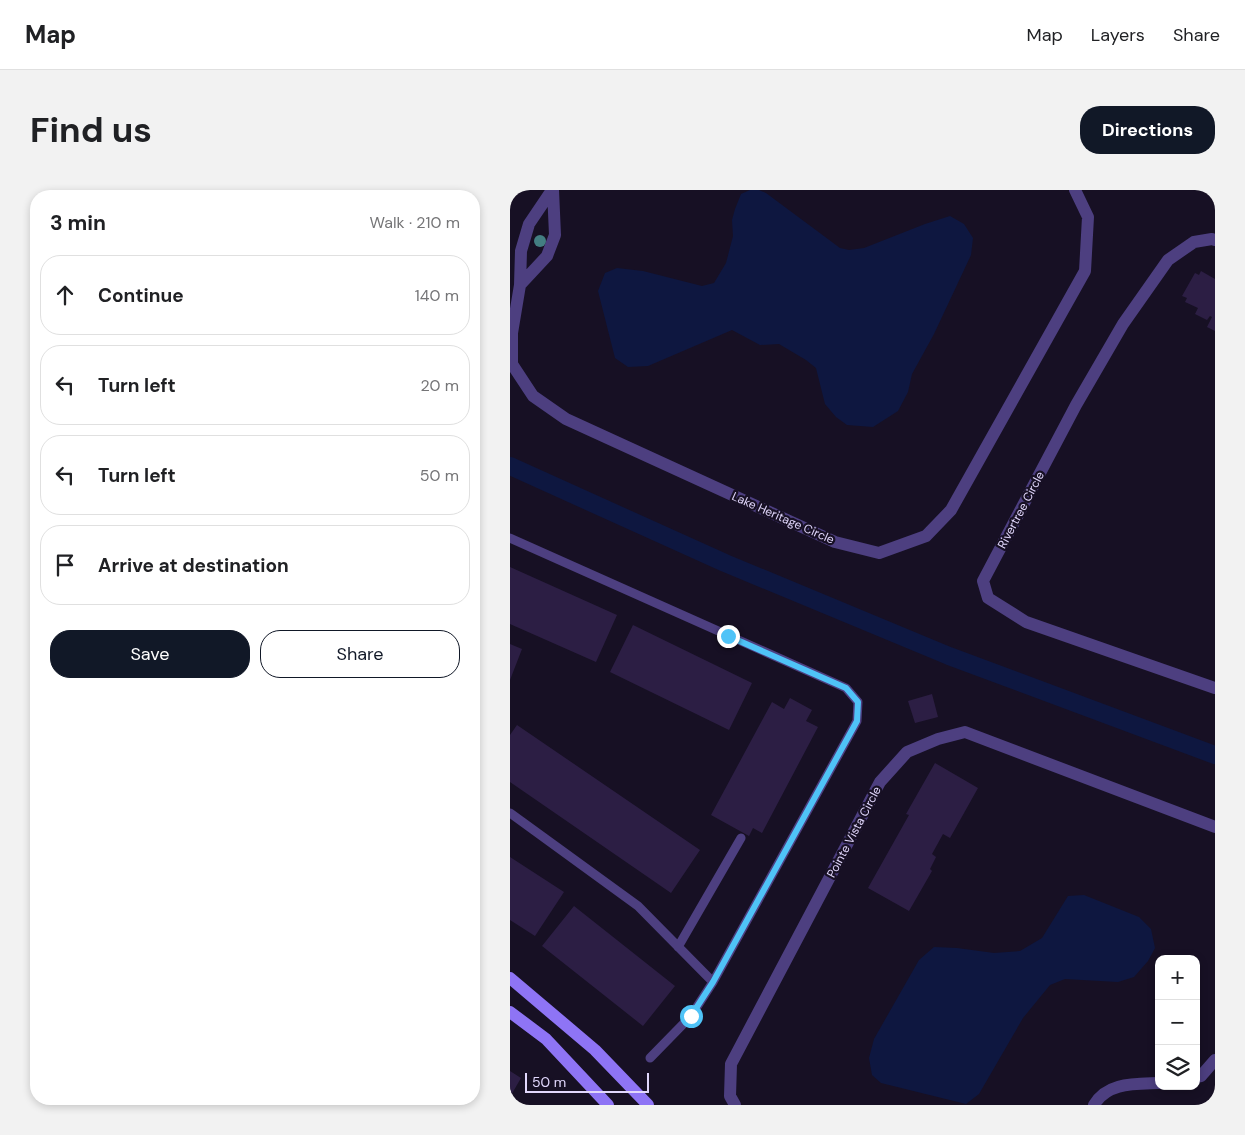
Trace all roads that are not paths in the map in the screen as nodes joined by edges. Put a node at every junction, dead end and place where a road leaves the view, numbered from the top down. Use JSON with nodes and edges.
{"nodes":[{"id":1,"x":552,"y":190,"type":"edge"},
{"id":2,"x":1075,"y":190,"type":"edge"},
{"id":3,"x":1215,"y":240,"type":"edge"},
{"id":4,"x":520,"y":285,"type":"junction"},
{"id":5,"x":510,"y":538,"type":"edge"},
{"id":6,"x":1215,"y":688,"type":"edge"},
{"id":7,"x":510,"y":813,"type":"edge"},
{"id":8,"x":1215,"y":827,"type":"edge"},
{"id":9,"x":741,"y":838,"type":"dead end"},
{"id":10,"x":678,"y":947,"type":"junction"},
{"id":11,"x":510,"y":978,"type":"edge"},
{"id":12,"x":713,"y":982,"type":"junction"},
{"id":13,"x":510,"y":1012,"type":"edge"},
{"id":14,"x":650,"y":1058,"type":"dead end"},
{"id":15,"x":1215,"y":1060,"type":"edge"},
{"id":16,"x":1200,"y":1076,"type":"edge"},
{"id":17,"x":1155,"y":1083,"type":"edge"},
{"id":18,"x":608,"y":1105,"type":"edge"},
{"id":19,"x":648,"y":1105,"type":"edge"},
{"id":20,"x":735,"y":1105,"type":"edge"},
{"id":21,"x":1094,"y":1105,"type":"edge"}],
"edges":[{"from":1,"to":4,"type":"street","name":"Lake Heritage Circle"},
{"from":1,"to":4,"type":"street","name":"Lake Heritage Circle"},
{"from":2,"to":4,"type":"street","name":"Lake Heritage Circle"},
{"from":3,"to":6,"type":"street","name":"Rivertree Circle"},
{"from":5,"to":12,"type":"lane"},
{"from":7,"to":10,"type":"lane"},
{"from":8,"to":20,"type":"street","name":"Pointe Vista Circle"},
{"from":9,"to":10,"type":"lane"},
{"from":10,"to":12,"type":"lane"},
{"from":11,"to":19,"type":"main road"},
{"from":12,"to":14,"type":"lane"},
{"from":13,"to":18,"type":"main road"},
{"from":15,"to":16,"type":"street"},
{"from":17,"to":21,"type":"street"}]}
